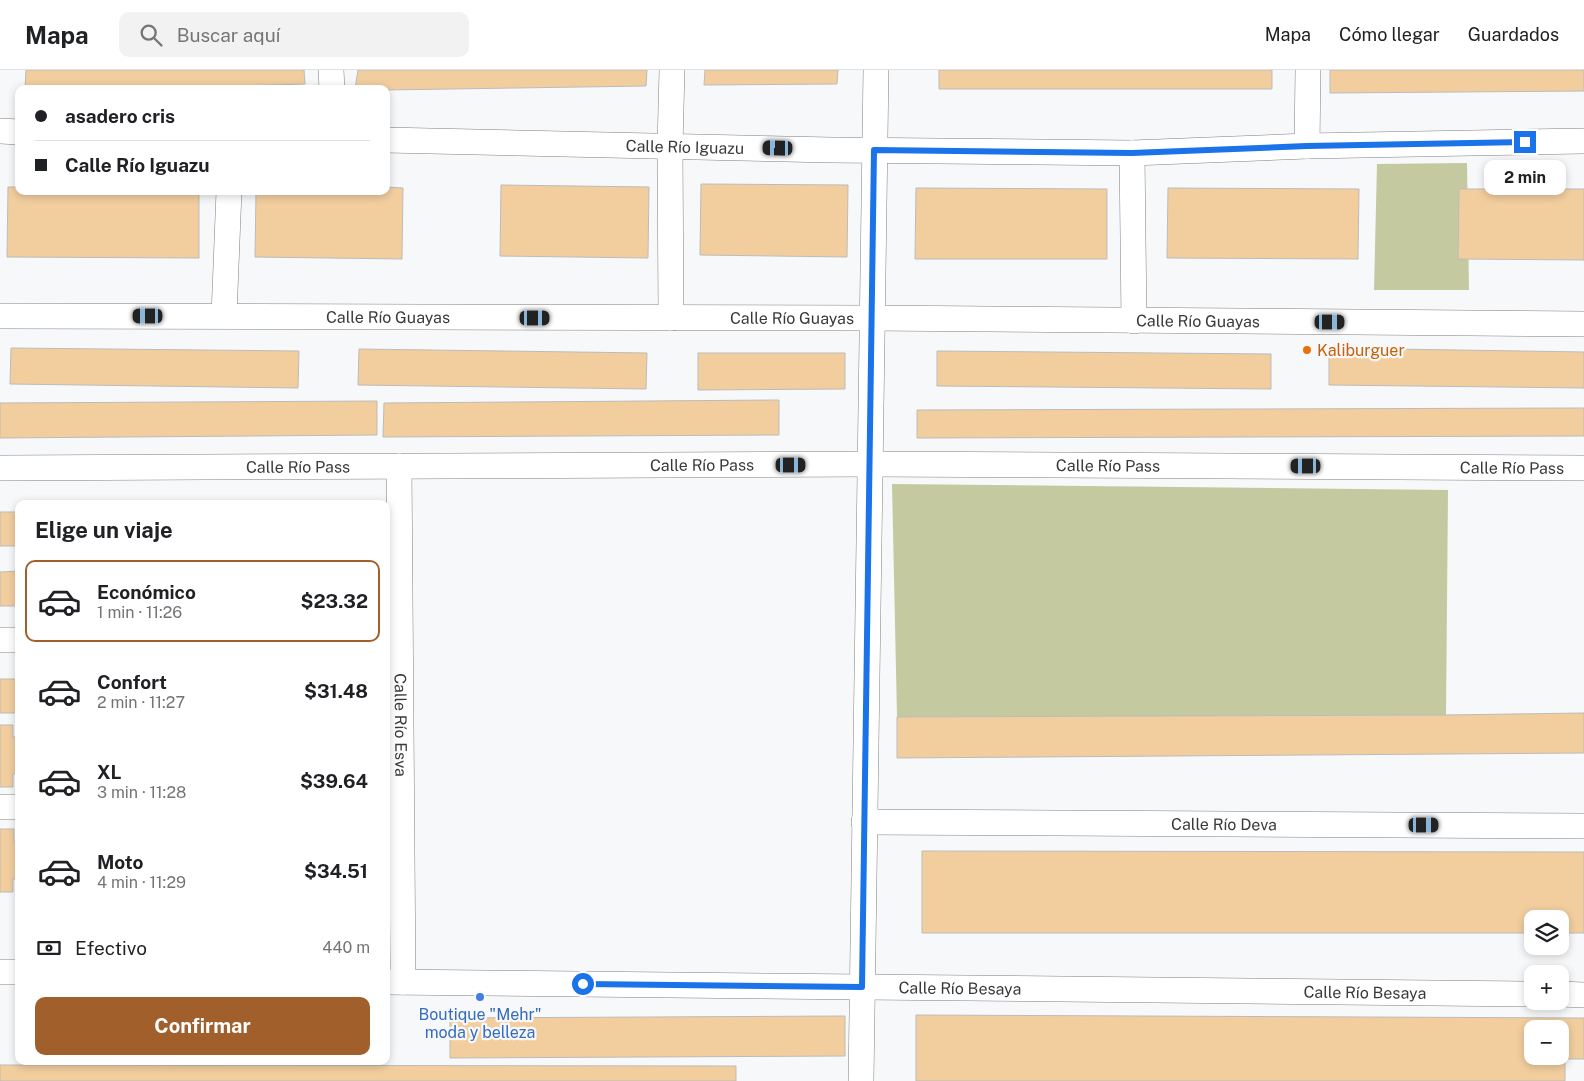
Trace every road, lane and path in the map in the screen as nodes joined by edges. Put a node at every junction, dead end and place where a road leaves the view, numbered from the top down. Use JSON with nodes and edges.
{"nodes":[{"id":1,"x":331,"y":70,"type":"edge"},
{"id":2,"x":672,"y":70,"type":"edge"},
{"id":3,"x":876,"y":70,"type":"edge"},
{"id":4,"x":1308,"y":70,"type":"edge"},
{"id":5,"x":332,"y":85,"type":"edge"},
{"id":6,"x":0,"y":131,"type":"edge"},
{"id":7,"x":15,"y":132,"type":"edge"},
{"id":8,"x":390,"y":140,"type":"edge"},
{"id":9,"x":1584,"y":140,"type":"edge"},
{"id":10,"x":670,"y":146,"type":"junction"},
{"id":11,"x":1307,"y":146,"type":"junction"},
{"id":12,"x":874,"y":150,"type":"junction"},
{"id":13,"x":1132,"y":153,"type":"junction"},
{"id":14,"x":229,"y":195,"type":"edge"},
{"id":15,"x":0,"y":316,"type":"edge"},
{"id":16,"x":224,"y":316,"type":"junction"},
{"id":17,"x":671,"y":318,"type":"junction"},
{"id":18,"x":872,"y":318,"type":"junction"},
{"id":19,"x":1134,"y":321,"type":"junction"},
{"id":20,"x":1584,"y":324,"type":"edge"},
{"id":21,"x":870,"y":464,"type":"junction"},
{"id":22,"x":399,"y":466,"type":"junction"},
{"id":23,"x":0,"y":468,"type":"edge"},
{"id":24,"x":1584,"y":468,"type":"edge"},
{"id":25,"x":0,"y":640,"type":"edge"},
{"id":26,"x":15,"y":640,"type":"edge"},
{"id":27,"x":393,"y":643,"type":"edge"},
{"id":28,"x":0,"y":807,"type":"edge"},
{"id":29,"x":15,"y":807,"type":"edge"},
{"id":30,"x":394,"y":809,"type":"edge"},
{"id":31,"x":864,"y":822,"type":"junction"},
{"id":32,"x":1584,"y":826,"type":"edge"},
{"id":33,"x":0,"y":972,"type":"edge"},
{"id":34,"x":15,"y":972,"type":"edge"},
{"id":35,"x":395,"y":982,"type":"edge"},
{"id":36,"x":862,"y":987,"type":"junction"},
{"id":37,"x":1524,"y":994,"type":"edge"},
{"id":38,"x":1569,"y":994,"type":"edge"},
{"id":39,"x":1584,"y":994,"type":"edge"},
{"id":40,"x":861,"y":1081,"type":"edge"}],
"edges":[{"from":1,"to":5,"type":"street"},
{"from":2,"to":10,"type":"street"},
{"from":3,"to":12,"type":"street"},
{"from":4,"to":11,"type":"street"},
{"from":6,"to":7,"type":"street"},
{"from":8,"to":10,"type":"street","name":"Calle Río Iguazu"},
{"from":9,"to":11,"type":"street","name":"Calle Río Iguazu"},
{"from":10,"to":12,"type":"street","name":"Calle Río Iguazu"},
{"from":10,"to":17,"type":"street"},
{"from":11,"to":13,"type":"street","name":"Calle Río Iguazu"},
{"from":12,"to":13,"type":"street","name":"Calle Río Iguazu"},
{"from":12,"to":18,"type":"street"},
{"from":13,"to":19,"type":"street"},
{"from":14,"to":16,"type":"street"},
{"from":15,"to":16,"type":"street","name":"Calle Río Guayas"},
{"from":16,"to":17,"type":"street","name":"Calle Río Guayas"},
{"from":17,"to":18,"type":"street","name":"Calle Río Guayas"},
{"from":18,"to":19,"type":"street","name":"Calle Río Guayas"},
{"from":18,"to":21,"type":"street"},
{"from":19,"to":20,"type":"street","name":"Calle Río Guayas"},
{"from":21,"to":22,"type":"street","name":"Calle Río Pass"},
{"from":21,"to":24,"type":"street","name":"Calle Río Pass"},
{"from":21,"to":31,"type":"street"},
{"from":22,"to":23,"type":"street","name":"Calle Río Pass"},
{"from":22,"to":27,"type":"street","name":"Calle Río Esva"},
{"from":25,"to":26,"type":"street"},
{"from":27,"to":30,"type":"street","name":"Calle Río Esva"},
{"from":28,"to":29,"type":"street"},
{"from":30,"to":35,"type":"street","name":"Calle Río Esva"},
{"from":31,"to":32,"type":"street","name":"Calle Río Deva"},
{"from":31,"to":36,"type":"street"},
{"from":33,"to":34,"type":"street"},
{"from":35,"to":36,"type":"street","name":"Calle Río Besaya"},
{"from":36,"to":37,"type":"street","name":"Calle Río Besaya"},
{"from":36,"to":40,"type":"street"},
{"from":38,"to":39,"type":"street"}]}
